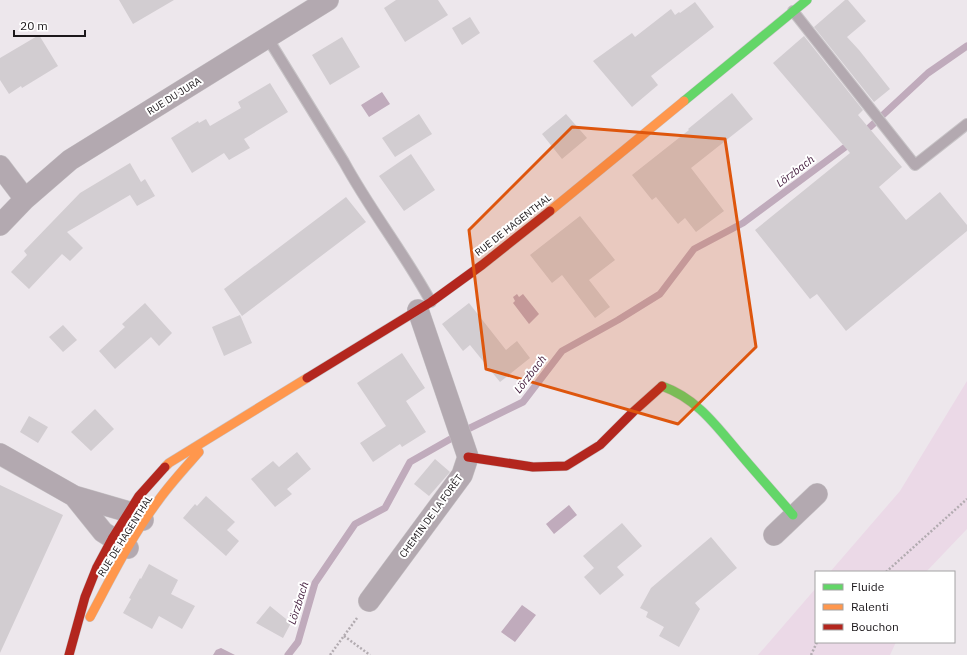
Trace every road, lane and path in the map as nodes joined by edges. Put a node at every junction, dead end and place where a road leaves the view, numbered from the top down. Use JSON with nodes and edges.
{"nodes":[{"id":1,"x":328,"y":0,"type":"edge"},
{"id":2,"x":807,"y":0,"type":"edge"},
{"id":3,"x":793,"y":11,"type":"junction"},
{"id":4,"x":267,"y":37,"type":"junction"},
{"id":5,"x":967,"y":124,"type":"edge"},
{"id":6,"x":0,"y":166,"type":"edge"},
{"id":7,"x":25,"y":199,"type":"junction"},
{"id":8,"x":0,"y":225,"type":"edge"},
{"id":9,"x":424,"y":306,"type":"junction"},
{"id":10,"x":212,"y":437,"type":"junction"},
{"id":11,"x":0,"y":454,"type":"edge"},
{"id":12,"x":468,"y":457,"type":"junction"},
{"id":13,"x":817,"y":494,"type":"dead end"},
{"id":14,"x":74,"y":496,"type":"junction"},
{"id":15,"x":967,"y":499,"type":"edge"},
{"id":16,"x":793,"y":515,"type":"junction"},
{"id":17,"x":137,"y":517,"type":"junction"},
{"id":18,"x":774,"y":535,"type":"dead end"},
{"id":19,"x":120,"y":543,"type":"junction"},
{"id":20,"x":887,"y":571,"type":"edge"},
{"id":21,"x":369,"y":601,"type":"joint"},
{"id":22,"x":344,"y":636,"type":"junction"},
{"id":23,"x":817,"y":643,"type":"edge"},
{"id":24,"x":70,"y":655,"type":"edge"},
{"id":25,"x":330,"y":655,"type":"edge"},
{"id":26,"x":370,"y":655,"type":"edge"},
{"id":27,"x":811,"y":655,"type":"edge"}],
"edges":[{"from":1,"to":4,"type":"street","name":"RUE DU JURA"},
{"from":2,"to":3,"type":"main road","name":"RUE DE HAGENTHAL"},
{"from":3,"to":5,"type":"lane"},
{"from":3,"to":9,"type":"main road","name":"RUE DE HAGENTHAL"},
{"from":4,"to":7,"type":"street","name":"RUE DU JURA"},
{"from":4,"to":9,"type":"lane"},
{"from":6,"to":7,"type":"street"},
{"from":7,"to":8,"type":"street","name":"RUE DU JURA"},
{"from":9,"to":10,"type":"main road","name":"RUE DE HAGENTHAL"},
{"from":9,"to":12,"type":"street"},
{"from":10,"to":17,"type":"main road","name":"RUE DE HAGENTHAL"},
{"from":10,"to":17,"type":"main road","name":"RUE DE HAGENTHAL"},
{"from":11,"to":14,"type":"street"},
{"from":12,"to":16,"type":"main road"},
{"from":12,"to":21,"type":"street","name":"CHEMIN DE LA FORÊT"},
{"from":13,"to":16,"type":"street"},
{"from":14,"to":17,"type":"street"},
{"from":14,"to":19,"type":"street"},
{"from":15,"to":20,"type":"path"},
{"from":16,"to":18,"type":"street"},
{"from":17,"to":19,"type":"main road","name":"RUE DE HAGENTHAL"},
{"from":17,"to":19,"type":"main road","name":"RUE DE HAGENTHAL"},
{"from":19,"to":24,"type":"main road","name":"RUE DE HAGENTHAL"},
{"from":19,"to":24,"type":"main road","name":"RUE DE HAGENTHAL"},
{"from":21,"to":22,"type":"path"},
{"from":22,"to":25,"type":"path"},
{"from":22,"to":26,"type":"path"},
{"from":23,"to":27,"type":"path"}]}
